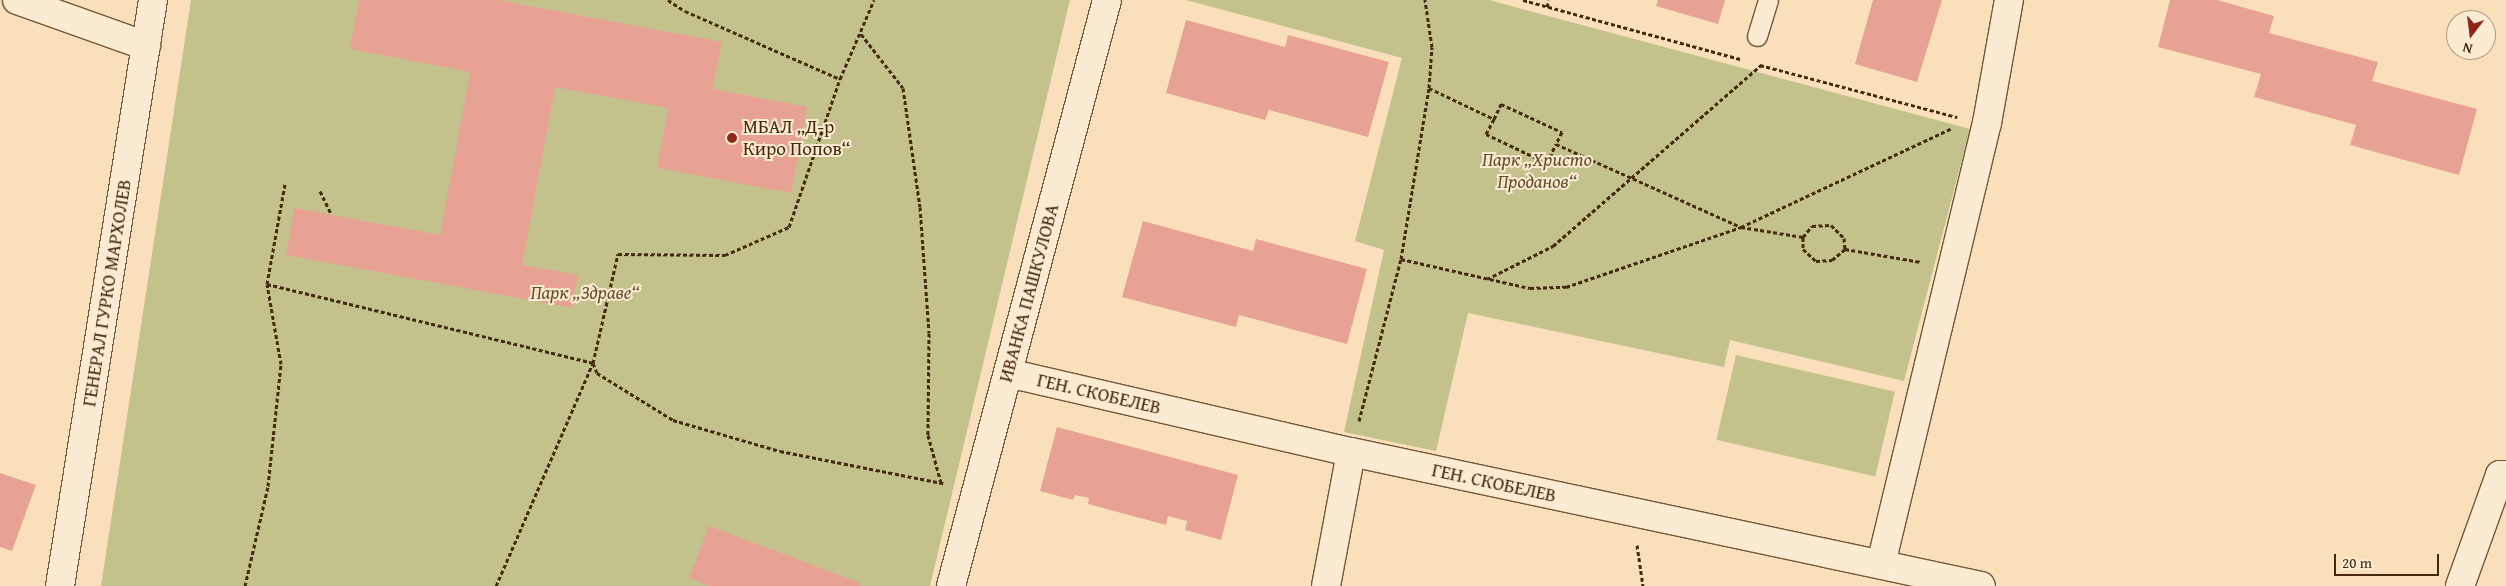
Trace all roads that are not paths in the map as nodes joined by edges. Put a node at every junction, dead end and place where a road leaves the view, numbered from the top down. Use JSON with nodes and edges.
{"nodes":[{"id":1,"x":16,"y":0,"type":"edge"},
{"id":2,"x":154,"y":0,"type":"edge"},
{"id":3,"x":1107,"y":0,"type":"edge"},
{"id":4,"x":1768,"y":0,"type":"edge"},
{"id":5,"x":2009,"y":0,"type":"edge"},
{"id":6,"x":1757,"y":36,"type":"dead end"},
{"id":7,"x":146,"y":46,"type":"junction"},
{"id":8,"x":1008,"y":373,"type":"junction"},
{"id":9,"x":1351,"y":452,"type":"junction"},
{"id":10,"x":2506,"y":475,"type":"edge"},
{"id":11,"x":1881,"y":564,"type":"junction"},
{"id":12,"x":60,"y":586,"type":"edge"},
{"id":13,"x":951,"y":586,"type":"edge"},
{"id":14,"x":1326,"y":586,"type":"edge"},
{"id":15,"x":1981,"y":586,"type":"edge"},
{"id":16,"x":2460,"y":586,"type":"edge"}],
"edges":[{"from":1,"to":7,"type":"street"},
{"from":2,"to":7,"type":"street","name":"ГЕНЕРАЛ ГУРКО МАРХОЛЕВ"},
{"from":3,"to":8,"type":"street","name":"ИВАНКА ПАШКУЛОВА"},
{"from":4,"to":6,"type":"lane"},
{"from":5,"to":11,"type":"street"},
{"from":7,"to":12,"type":"street","name":"ГЕНЕРАЛ ГУРКО МАРХОЛЕВ"},
{"from":8,"to":9,"type":"street","name":"ГЕН. СКОБЕЛЕВ"},
{"from":8,"to":13,"type":"street","name":"ИВАНКА ПАШКУЛОВА"},
{"from":9,"to":11,"type":"street","name":"ГЕН. СКОБЕЛЕВ"},
{"from":9,"to":14,"type":"street"},
{"from":10,"to":16,"type":"street"},
{"from":11,"to":15,"type":"street","name":"ГЕН. СКОБЕЛЕВ"}]}
